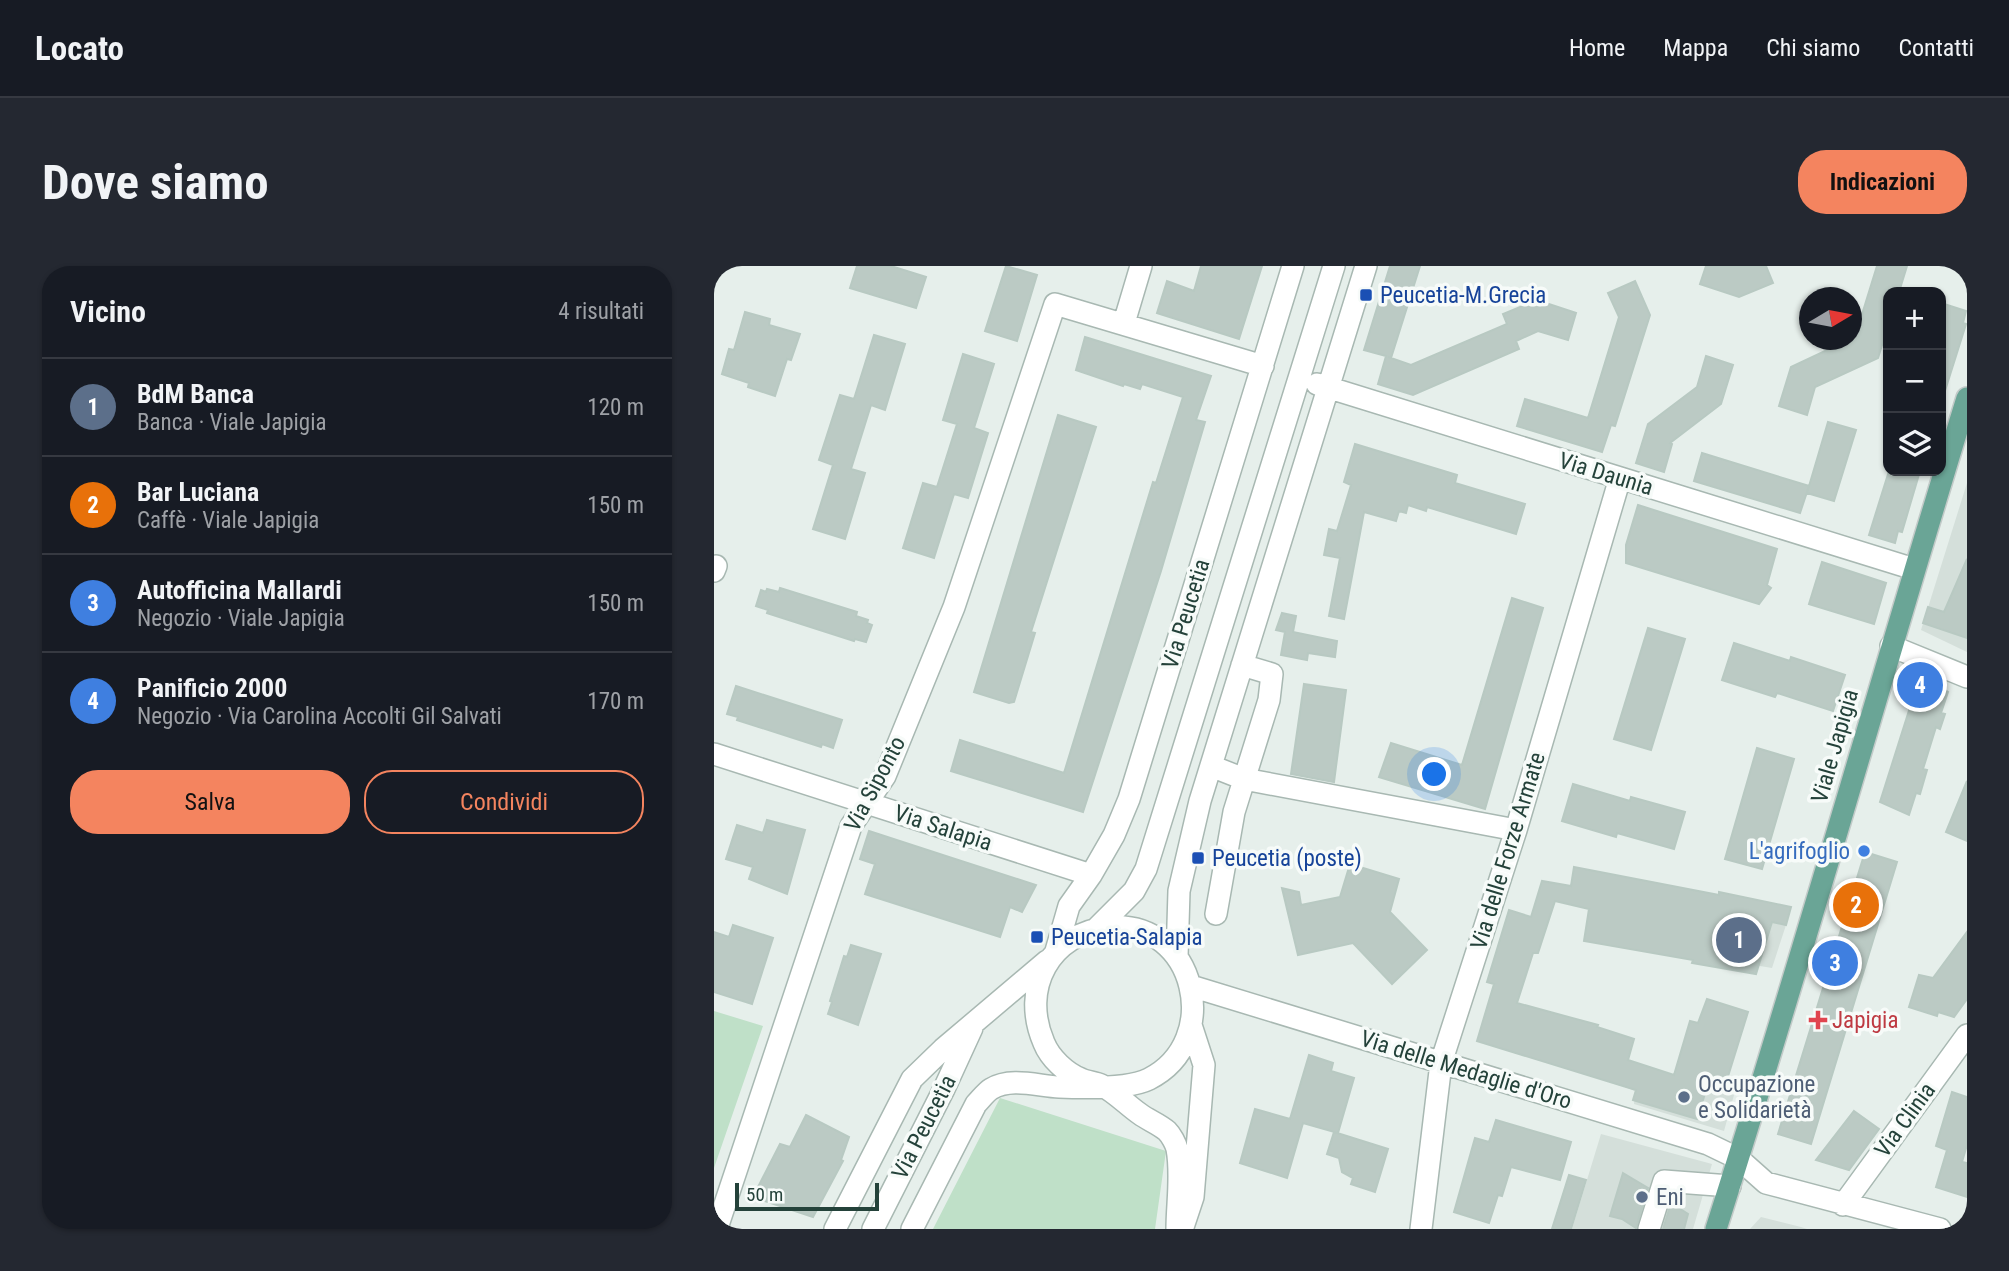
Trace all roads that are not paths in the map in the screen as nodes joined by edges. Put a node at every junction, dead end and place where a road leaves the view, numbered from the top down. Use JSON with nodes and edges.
{"nodes":[{"id":1,"x":1141,"y":266,"type":"edge"},
{"id":2,"x":1293,"y":266,"type":"edge"},
{"id":3,"x":1334,"y":266,"type":"edge"},
{"id":4,"x":1366,"y":266,"type":"edge"},
{"id":5,"x":1124,"y":323,"type":"junction"},
{"id":6,"x":1263,"y":366,"type":"junction"},
{"id":7,"x":1299,"y":378,"type":"junction"},
{"id":8,"x":1329,"y":387,"type":"junction"},
{"id":9,"x":1967,"y":398,"type":"edge"},
{"id":10,"x":1620,"y":478,"type":"junction"},
{"id":11,"x":1914,"y":569,"type":"junction"},
{"id":12,"x":1891,"y":646,"type":"junction"},
{"id":13,"x":1242,"y":665,"type":"junction"},
{"id":14,"x":1967,"y":677,"type":"edge"},
{"id":15,"x":714,"y":754,"type":"edge"},
{"id":16,"x":1211,"y":766,"type":"junction"},
{"id":17,"x":1244,"y":779,"type":"junction"},
{"id":18,"x":1200,"y":801,"type":"junction"},
{"id":19,"x":867,"y":802,"type":"junction"},
{"id":20,"x":1234,"y":812,"type":"junction"},
{"id":21,"x":1516,"y":830,"type":"junction"},
{"id":22,"x":1091,"y":875,"type":"junction"},
{"id":23,"x":1216,"y":914,"type":"dead end"},
{"id":24,"x":1096,"y":929,"type":"junction"},
{"id":25,"x":1053,"y":955,"type":"junction"},
{"id":26,"x":1177,"y":957,"type":"junction"},
{"id":27,"x":1191,"y":986,"type":"junction"},
{"id":28,"x":974,"y":1023,"type":"junction"},
{"id":29,"x":1191,"y":1025,"type":"junction"},
{"id":30,"x":1967,"y":1035,"type":"edge"},
{"id":31,"x":1441,"y":1063,"type":"junction"},
{"id":32,"x":1101,"y":1086,"type":"junction"},
{"id":33,"x":1739,"y":1159,"type":"junction"},
{"id":34,"x":1730,"y":1186,"type":"junction"},
{"id":35,"x":1843,"y":1205,"type":"junction"},
{"id":36,"x":717,"y":1228,"type":"edge"},
{"id":37,"x":835,"y":1229,"type":"edge"},
{"id":38,"x":873,"y":1229,"type":"edge"},
{"id":39,"x":912,"y":1229,"type":"edge"},
{"id":40,"x":1177,"y":1229,"type":"edge"},
{"id":41,"x":1183,"y":1229,"type":"edge"},
{"id":42,"x":1421,"y":1229,"type":"edge"},
{"id":43,"x":1649,"y":1229,"type":"edge"},
{"id":44,"x":1716,"y":1229,"type":"edge"},
{"id":45,"x":1940,"y":1229,"type":"edge"}],
"edges":[{"from":1,"to":5,"type":"street"},
{"from":2,"to":6,"type":"street","name":"Via Peucetia"},
{"from":3,"to":7,"type":"street"},
{"from":4,"to":8,"type":"street","name":"Via Peucetia"},
{"from":5,"to":6,"type":"street"},
{"from":5,"to":19,"type":"street","name":"Via Siponto"},
{"from":6,"to":22,"type":"street","name":"Via Peucetia"},
{"from":7,"to":8,"type":"street","name":"Via Daunia"},
{"from":7,"to":24,"type":"street"},
{"from":8,"to":10,"type":"street","name":"Via Daunia"},
{"from":8,"to":13,"type":"street","name":"Via Peucetia"},
{"from":9,"to":11,"type":"main road","name":"Viale Japigia"},
{"from":10,"to":11,"type":"street","name":"Via Daunia"},
{"from":10,"to":21,"type":"street","name":"Via delle Forze Armate"},
{"from":11,"to":12,"type":"main road","name":"Viale Japigia"},
{"from":12,"to":14,"type":"street"},
{"from":12,"to":33,"type":"main road","name":"Viale Japigia"},
{"from":13,"to":16,"type":"street","name":"Via Peucetia"},
{"from":13,"to":17,"type":"street"},
{"from":15,"to":19,"type":"street","name":"Via Salapia"},
{"from":16,"to":17,"type":"street"},
{"from":16,"to":18,"type":"street","name":"Via Peucetia"},
{"from":17,"to":20,"type":"street"},
{"from":17,"to":21,"type":"street"},
{"from":18,"to":20,"type":"street"},
{"from":18,"to":26,"type":"street","name":"Via Peucetia"},
{"from":19,"to":22,"type":"street","name":"Via Salapia"},
{"from":19,"to":36,"type":"street","name":"Via Siponto"},
{"from":20,"to":23,"type":"street"},
{"from":21,"to":31,"type":"street","name":"Via delle Forze Armate"},
{"from":22,"to":25,"type":"street","name":"Via Peucetia"},
{"from":24,"to":25,"type":"street","name":"Via Peucetia"},
{"from":24,"to":26,"type":"street","name":"Via Peucetia"},
{"from":25,"to":28,"type":"street","name":"Via Peucetia"},
{"from":25,"to":32,"type":"street","name":"Via Peucetia"},
{"from":26,"to":27,"type":"street","name":"Via Peucetia"},
{"from":27,"to":29,"type":"street","name":"Via Peucetia"},
{"from":27,"to":31,"type":"street","name":"Via delle Medaglie d'Oro"},
{"from":28,"to":37,"type":"street","name":"Via Peucetia"},
{"from":28,"to":38,"type":"street","name":"Via Peucetia"},
{"from":29,"to":32,"type":"street","name":"Via Peucetia"},
{"from":29,"to":41,"type":"street"},
{"from":30,"to":35,"type":"street","name":"Via Clinia"},
{"from":31,"to":33,"type":"street","name":"Via delle Medaglie d'Oro"},
{"from":31,"to":42,"type":"street","name":"Via delle Forze Armate"},
{"from":32,"to":39,"type":"street","name":"Via Peucetia"},
{"from":32,"to":40,"type":"street","name":"Via Peucetia"},
{"from":33,"to":34,"type":"main road","name":"Viale Japigia"},
{"from":33,"to":35,"type":"street","name":"Via delle Medaglie d'Oro"},
{"from":34,"to":43,"type":"street"},
{"from":34,"to":44,"type":"main road","name":"Viale Japigia"},
{"from":35,"to":45,"type":"street","name":"Via delle Medaglie d'Oro"}]}
